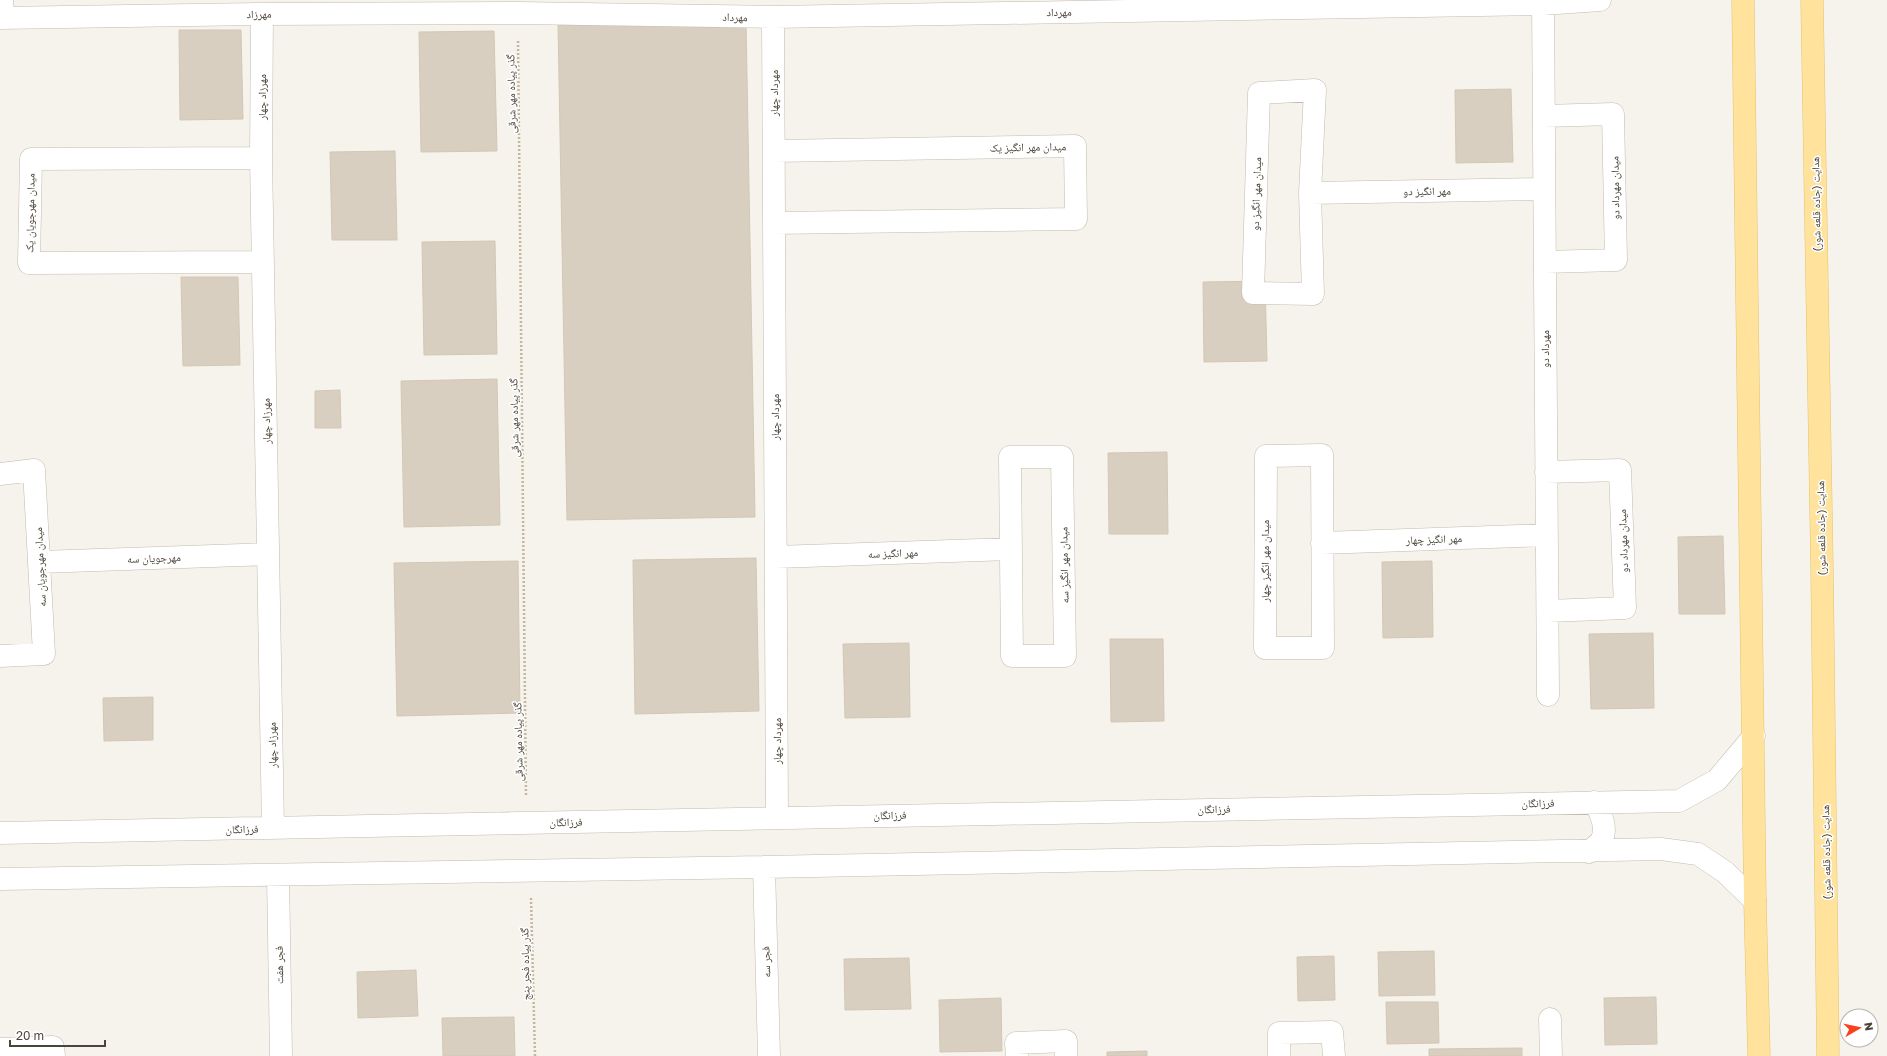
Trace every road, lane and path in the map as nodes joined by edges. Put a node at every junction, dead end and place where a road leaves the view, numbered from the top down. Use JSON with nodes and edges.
{"nodes":[{"id":1,"x":1600,"y":0,"type":"edge"},
{"id":2,"x":1743,"y":0,"type":"edge"},
{"id":3,"x":1812,"y":0,"type":"edge"},
{"id":4,"x":1543,"y":2,"type":"edge"},
{"id":5,"x":1295,"y":4,"type":"edge"},
{"id":6,"x":518,"y":6,"type":"edge"},
{"id":7,"x":1045,"y":6,"type":"edge"},
{"id":8,"x":2,"y":12,"type":"edge"},
{"id":9,"x":262,"y":14,"type":"junction"},
{"id":10,"x":773,"y":17,"type":"junction"},
{"id":11,"x":1544,"y":116,"type":"junction"},
{"id":12,"x":774,"y":151,"type":"junction"},
{"id":13,"x":261,"y":158,"type":"junction"},
{"id":14,"x":1544,"y":189,"type":"junction"},
{"id":15,"x":1310,"y":193,"type":"junction"},
{"id":16,"x":774,"y":223,"type":"junction"},
{"id":17,"x":263,"y":262,"type":"junction"},
{"id":18,"x":1545,"y":262,"type":"junction"},
{"id":19,"x":1546,"y":472,"type":"junction"},
{"id":20,"x":0,"y":474,"type":"edge"},
{"id":21,"x":1547,"y":535,"type":"junction"},
{"id":22,"x":1322,"y":543,"type":"junction"},
{"id":23,"x":1010,"y":549,"type":"junction"},
{"id":24,"x":268,"y":554,"type":"junction"},
{"id":25,"x":776,"y":557,"type":"junction"},
{"id":26,"x":40,"y":562,"type":"junction"},
{"id":27,"x":1548,"y":611,"type":"junction"},
{"id":28,"x":0,"y":656,"type":"edge"},
{"id":29,"x":1548,"y":695,"type":"dead end"},
{"id":30,"x":1754,"y":736,"type":"junction"},
{"id":31,"x":1594,"y":802,"type":"junction"},
{"id":32,"x":777,"y":817,"type":"junction"},
{"id":33,"x":526,"y":823,"type":"junction"},
{"id":34,"x":273,"y":828,"type":"junction"},
{"id":35,"x":0,"y":833,"type":"edge"},
{"id":36,"x":1589,"y":852,"type":"junction"},
{"id":37,"x":764,"y":867,"type":"junction"},
{"id":38,"x":531,"y":871,"type":"junction"},
{"id":39,"x":278,"y":875,"type":"junction"},
{"id":40,"x":0,"y":879,"type":"edge"},
{"id":41,"x":1755,"y":901,"type":"junction"},
{"id":42,"x":1550,"y":1019,"type":"dead end"},
{"id":43,"x":0,"y":1049,"type":"edge"},
{"id":44,"x":54,"y":1056,"type":"edge"},
{"id":45,"x":281,"y":1056,"type":"edge"},
{"id":46,"x":535,"y":1056,"type":"edge"},
{"id":47,"x":768,"y":1056,"type":"edge"},
{"id":48,"x":1017,"y":1056,"type":"edge"},
{"id":49,"x":1066,"y":1056,"type":"edge"},
{"id":50,"x":1279,"y":1056,"type":"edge"},
{"id":51,"x":1334,"y":1056,"type":"edge"},
{"id":52,"x":1551,"y":1056,"type":"edge"},
{"id":53,"x":1759,"y":1056,"type":"edge"},
{"id":54,"x":1828,"y":1056,"type":"edge"}],
"edges":[{"from":1,"to":4,"type":"street","name":"مهرداد"},
{"from":2,"to":30,"type":"main road"},
{"from":3,"to":54,"type":"main road","name":"هدایت (جاده قلعه شور)"},
{"from":4,"to":5,"type":"street","name":"مهرداد"},
{"from":4,"to":11,"type":"street","name":"مهرداد دو"},
{"from":5,"to":7,"type":"street","name":"مهرداد"},
{"from":6,"to":9,"type":"street","name":"مهرزاد"},
{"from":6,"to":10,"type":"street","name":"مهرداد"},
{"from":6,"to":33,"type":"path","name":"گذر پیاده مهر شرقی"},
{"from":7,"to":10,"type":"street","name":"مهرداد"},
{"from":8,"to":9,"type":"street","name":"مهرزاد"},
{"from":9,"to":13,"type":"street","name":"مهرزاد چهار"},
{"from":10,"to":12,"type":"street","name":"مهرداد چهار"},
{"from":11,"to":14,"type":"street","name":"مهرداد دو"},
{"from":11,"to":18,"type":"street","name":"میدان مهرداد دو"},
{"from":12,"to":16,"type":"street","name":"مهرداد چهار"},
{"from":12,"to":16,"type":"street","name":"میدان مهر انگیز یک"},
{"from":13,"to":17,"type":"street","name":"مهرزاد چهار"},
{"from":13,"to":17,"type":"street","name":"میدان مهرجویان یک"},
{"from":14,"to":15,"type":"street","name":"مهر انگیز دو"},
{"from":14,"to":18,"type":"street","name":"مهرداد دو"},
{"from":15,"to":15,"type":"street","name":"میدان مهر انگیز دو"},
{"from":16,"to":25,"type":"street","name":"مهرداد چهار"},
{"from":17,"to":24,"type":"street","name":"مهرزاد چهار"},
{"from":18,"to":19,"type":"street","name":"مهرداد دو"},
{"from":19,"to":21,"type":"street","name":"مهرداد دو"},
{"from":19,"to":27,"type":"street","name":"میدان مهرداد دو"},
{"from":20,"to":26,"type":"street","name":"میدان مهرجویان سه"},
{"from":21,"to":22,"type":"street","name":"مهر انگیز چهار"},
{"from":21,"to":27,"type":"street","name":"مهرداد دو"},
{"from":22,"to":22,"type":"street","name":"میدان مهر انگیز چهار"},
{"from":23,"to":23,"type":"street","name":"میدان مهر انگیز سه"},
{"from":23,"to":25,"type":"street","name":"مهر انگیز سه"},
{"from":24,"to":26,"type":"street","name":"مهرجویان سه"},
{"from":24,"to":34,"type":"street","name":"مهرزاد چهار"},
{"from":25,"to":32,"type":"street","name":"مهرداد چهار"},
{"from":26,"to":28,"type":"street","name":"میدان مهرجویان سه"},
{"from":27,"to":29,"type":"street","name":"مهرداد دو"},
{"from":30,"to":31,"type":"street","name":"فرزانگان"},
{"from":30,"to":41,"type":"main road"},
{"from":31,"to":32,"type":"street","name":"فرزانگان"},
{"from":31,"to":36,"type":"street"},
{"from":32,"to":33,"type":"street","name":"فرزانگان"},
{"from":33,"to":34,"type":"street","name":"فرزانگان"},
{"from":34,"to":35,"type":"street","name":"فرزانگان"},
{"from":36,"to":37,"type":"street"},
{"from":36,"to":41,"type":"street"},
{"from":37,"to":38,"type":"street"},
{"from":37,"to":47,"type":"street","name":"فجر سه"},
{"from":38,"to":39,"type":"street"},
{"from":38,"to":46,"type":"path","name":"گذر پیاده فجر پنج"},
{"from":39,"to":40,"type":"street"},
{"from":39,"to":45,"type":"street","name":"فجر هفت"},
{"from":41,"to":53,"type":"main road"},
{"from":42,"to":52,"type":"street"},
{"from":43,"to":44,"type":"street"},
{"from":48,"to":49,"type":"street"},
{"from":50,"to":51,"type":"street"}]}
